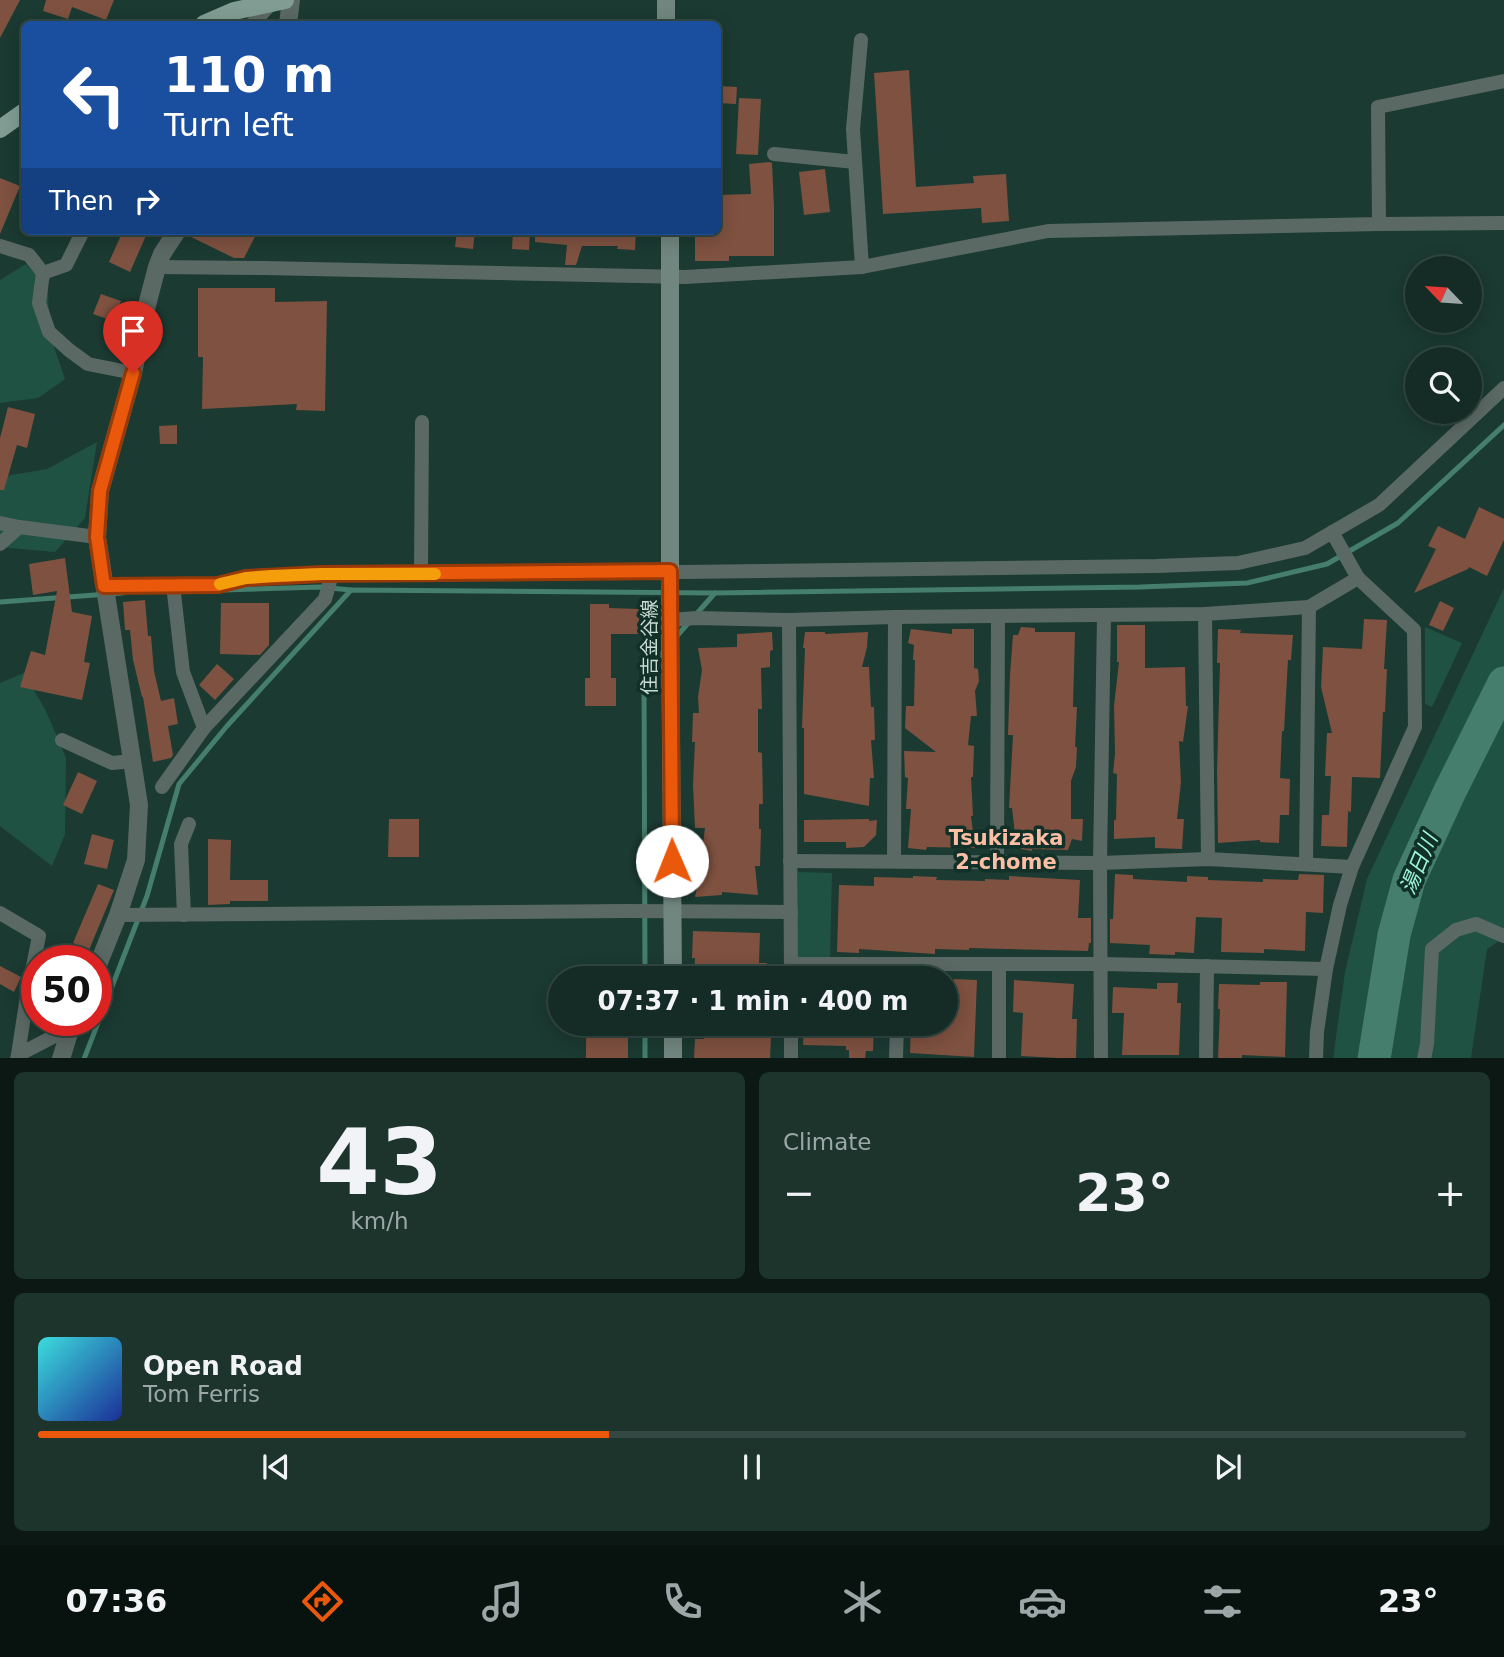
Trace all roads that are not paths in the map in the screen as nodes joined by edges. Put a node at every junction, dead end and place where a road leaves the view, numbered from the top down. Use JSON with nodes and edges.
{"nodes":[{"id":1,"x":666,"y":0,"type":"edge"},
{"id":2,"x":271,"y":2,"type":"edge"},
{"id":3,"x":211,"y":21,"type":"edge"},
{"id":4,"x":255,"y":21,"type":"edge"},
{"id":5,"x":286,"y":21,"type":"edge"},
{"id":6,"x":666,"y":21,"type":"edge"},
{"id":7,"x":861,"y":40,"type":"dead end"},
{"id":8,"x":1504,"y":81,"type":"edge"},
{"id":9,"x":21,"y":114,"type":"edge"},
{"id":10,"x":0,"y":129,"type":"edge"},
{"id":11,"x":774,"y":154,"type":"dead end"},
{"id":12,"x":855,"y":162,"type":"junction"},
{"id":13,"x":1504,"y":223,"type":"edge"},
{"id":14,"x":1380,"y":224,"type":"junction"},
{"id":15,"x":81,"y":235,"type":"edge"},
{"id":16,"x":174,"y":235,"type":"edge"},
{"id":17,"x":670,"y":235,"type":"edge"},
{"id":18,"x":0,"y":246,"type":"edge"},
{"id":19,"x":157,"y":267,"type":"junction"},
{"id":20,"x":862,"y":267,"type":"junction"},
{"id":21,"x":43,"y":273,"type":"junction"},
{"id":22,"x":670,"y":277,"type":"junction"},
{"id":23,"x":133,"y":373,"type":"junction"},
{"id":24,"x":1504,"y":388,"type":"edge"},
{"id":25,"x":422,"y":422,"type":"dead end"},
{"id":26,"x":0,"y":523,"type":"edge"},
{"id":27,"x":19,"y":527,"type":"junction"},
{"id":28,"x":1332,"y":532,"type":"junction"},
{"id":29,"x":97,"y":537,"type":"junction"},
{"id":30,"x":0,"y":544,"type":"edge"},
{"id":31,"x":421,"y":574,"type":"junction"},
{"id":32,"x":670,"y":574,"type":"junction"},
{"id":33,"x":331,"y":575,"type":"junction"},
{"id":34,"x":1358,"y":578,"type":"junction"},
{"id":35,"x":173,"y":586,"type":"junction"},
{"id":36,"x":104,"y":587,"type":"junction"},
{"id":37,"x":1309,"y":607,"type":"junction"},
{"id":38,"x":1205,"y":614,"type":"junction"},
{"id":39,"x":998,"y":615,"type":"junction"},
{"id":40,"x":1104,"y":615,"type":"junction"},
{"id":41,"x":679,"y":617,"type":"junction"},
{"id":42,"x":895,"y":617,"type":"junction"},
{"id":43,"x":789,"y":620,"type":"junction"},
{"id":44,"x":204,"y":728,"type":"junction"},
{"id":45,"x":62,"y":740,"type":"dead end"},
{"id":46,"x":133,"y":761,"type":"junction"},
{"id":47,"x":162,"y":787,"type":"dead end"},
{"id":48,"x":189,"y":824,"type":"dead end"},
{"id":49,"x":1208,"y":859,"type":"junction"},
{"id":50,"x":790,"y":861,"type":"junction"},
{"id":51,"x":894,"y":862,"type":"junction"},
{"id":52,"x":997,"y":862,"type":"junction"},
{"id":53,"x":1100,"y":863,"type":"junction"},
{"id":54,"x":1306,"y":864,"type":"junction"},
{"id":55,"x":1352,"y":867,"type":"junction"},
{"id":56,"x":665,"y":911,"type":"junction"},
{"id":57,"x":791,"y":912,"type":"junction"},
{"id":58,"x":0,"y":913,"type":"edge"},
{"id":59,"x":122,"y":915,"type":"junction"},
{"id":60,"x":184,"y":915,"type":"junction"},
{"id":61,"x":1504,"y":936,"type":"edge"},
{"id":62,"x":108,"y":945,"type":"edge"},
{"id":63,"x":1102,"y":964,"type":"junction"},
{"id":64,"x":999,"y":965,"type":"junction"},
{"id":65,"x":672,"y":966,"type":"edge"},
{"id":66,"x":791,"y":966,"type":"edge"},
{"id":67,"x":1207,"y":966,"type":"junction"},
{"id":68,"x":958,"y":967,"type":"edge"},
{"id":69,"x":1326,"y":968,"type":"junction"},
{"id":70,"x":51,"y":1036,"type":"edge"},
{"id":71,"x":68,"y":1036,"type":"edge"},
{"id":72,"x":673,"y":1036,"type":"edge"},
{"id":73,"x":791,"y":1036,"type":"edge"},
{"id":74,"x":897,"y":1036,"type":"edge"},
{"id":75,"x":17,"y":1057,"type":"edge"},
{"id":76,"x":61,"y":1058,"type":"edge"},
{"id":77,"x":673,"y":1058,"type":"edge"},
{"id":78,"x":791,"y":1058,"type":"edge"},
{"id":79,"x":896,"y":1058,"type":"edge"},
{"id":80,"x":999,"y":1058,"type":"edge"},
{"id":81,"x":1101,"y":1058,"type":"edge"},
{"id":82,"x":1206,"y":1058,"type":"edge"},
{"id":83,"x":1316,"y":1058,"type":"edge"},
{"id":84,"x":1424,"y":1058,"type":"edge"}],
"edges":[{"from":1,"to":6,"type":"main road"},
{"from":2,"to":3,"type":"main road"},
{"from":2,"to":4,"type":"street"},
{"from":2,"to":5,"type":"street"},
{"from":7,"to":12,"type":"street"},
{"from":8,"to":14,"type":"street"},
{"from":9,"to":10,"type":"main road"},
{"from":11,"to":12,"type":"street"},
{"from":12,"to":20,"type":"street"},
{"from":13,"to":14,"type":"street"},
{"from":14,"to":20,"type":"street"},
{"from":15,"to":21,"type":"street"},
{"from":16,"to":19,"type":"street"},
{"from":17,"to":22,"type":"main road","name":"住吉金谷線"},
{"from":18,"to":21,"type":"street"},
{"from":19,"to":22,"type":"street"},
{"from":19,"to":23,"type":"street"},
{"from":20,"to":22,"type":"street"},
{"from":21,"to":23,"type":"street"},
{"from":22,"to":32,"type":"main road","name":"住吉金谷線"},
{"from":23,"to":29,"type":"street"},
{"from":24,"to":28,"type":"street"},
{"from":25,"to":31,"type":"street"},
{"from":26,"to":27,"type":"street"},
{"from":27,"to":29,"type":"street"},
{"from":27,"to":30,"type":"street"},
{"from":28,"to":32,"type":"street"},
{"from":28,"to":34,"type":"street"},
{"from":29,"to":36,"type":"street"},
{"from":31,"to":32,"type":"street"},
{"from":31,"to":33,"type":"street"},
{"from":32,"to":41,"type":"main road","name":"住吉金谷線"},
{"from":33,"to":35,"type":"street"},
{"from":33,"to":44,"type":"street"},
{"from":34,"to":37,"type":"street"},
{"from":34,"to":55,"type":"street"},
{"from":35,"to":36,"type":"street"},
{"from":35,"to":44,"type":"street"},
{"from":36,"to":46,"type":"street"},
{"from":37,"to":38,"type":"street"},
{"from":37,"to":54,"type":"street"},
{"from":38,"to":40,"type":"street"},
{"from":38,"to":49,"type":"street"},
{"from":39,"to":40,"type":"street"},
{"from":39,"to":42,"type":"street"},
{"from":39,"to":52,"type":"street"},
{"from":40,"to":53,"type":"street"},
{"from":41,"to":43,"type":"street"},
{"from":41,"to":56,"type":"main road","name":"住吉金谷線"},
{"from":42,"to":43,"type":"street"},
{"from":42,"to":51,"type":"street"},
{"from":43,"to":50,"type":"street"},
{"from":44,"to":47,"type":"street"},
{"from":45,"to":46,"type":"street"},
{"from":46,"to":59,"type":"street"},
{"from":48,"to":60,"type":"street"},
{"from":49,"to":53,"type":"street"},
{"from":49,"to":54,"type":"street"},
{"from":50,"to":51,"type":"street"},
{"from":50,"to":57,"type":"street"},
{"from":51,"to":52,"type":"street"},
{"from":52,"to":53,"type":"street"},
{"from":53,"to":63,"type":"street"},
{"from":54,"to":55,"type":"street"},
{"from":55,"to":69,"type":"street"},
{"from":56,"to":57,"type":"street"},
{"from":56,"to":60,"type":"street"},
{"from":56,"to":65,"type":"main road","name":"住吉金谷線"},
{"from":57,"to":66,"type":"street"},
{"from":58,"to":75,"type":"street"},
{"from":59,"to":60,"type":"street"},
{"from":59,"to":62,"type":"street"},
{"from":61,"to":84,"type":"street"},
{"from":63,"to":64,"type":"street"},
{"from":63,"to":67,"type":"street"},
{"from":63,"to":81,"type":"street"},
{"from":64,"to":68,"type":"street"},
{"from":64,"to":80,"type":"street"},
{"from":67,"to":69,"type":"street"},
{"from":67,"to":82,"type":"street"},
{"from":69,"to":83,"type":"street"},
{"from":70,"to":75,"type":"street"},
{"from":71,"to":76,"type":"street"},
{"from":72,"to":77,"type":"main road"},
{"from":73,"to":78,"type":"street"},
{"from":74,"to":79,"type":"street"}]}
